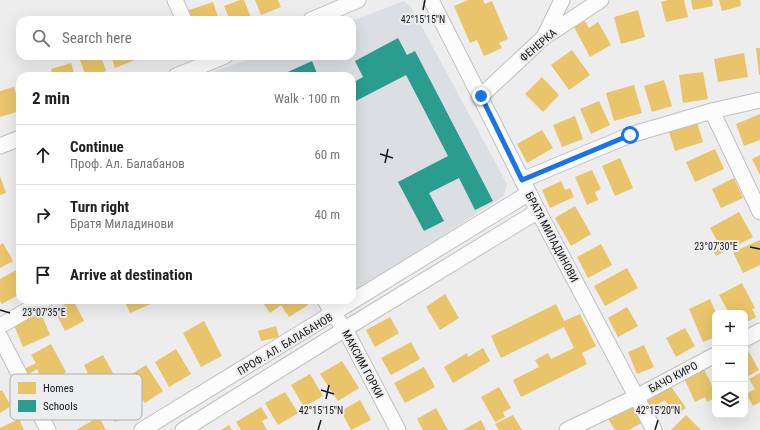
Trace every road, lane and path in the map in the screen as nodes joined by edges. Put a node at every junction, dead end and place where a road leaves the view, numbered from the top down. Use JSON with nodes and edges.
{"nodes":[{"id":1,"x":175,"y":0,"type":"edge"},
{"id":2,"x":358,"y":0,"type":"edge"},
{"id":3,"x":431,"y":0,"type":"edge"},
{"id":4,"x":562,"y":0,"type":"edge"},
{"id":5,"x":601,"y":0,"type":"edge"},
{"id":6,"x":182,"y":16,"type":"edge"},
{"id":7,"x":320,"y":16,"type":"edge"},
{"id":8,"x":543,"y":38,"type":"junction"},
{"id":9,"x":216,"y":60,"type":"edge"},
{"id":10,"x":202,"y":66,"type":"edge"},
{"id":11,"x":186,"y":72,"type":"edge"},
{"id":12,"x":481,"y":96,"type":"junction"},
{"id":13,"x":760,"y":100,"type":"edge"},
{"id":14,"x":712,"y":111,"type":"junction"},
{"id":15,"x":16,"y":140,"type":"edge"},
{"id":16,"x":0,"y":146,"type":"edge"},
{"id":17,"x":526,"y":187,"type":"junction"},
{"id":18,"x":538,"y":211,"type":"junction"},
{"id":19,"x":760,"y":212,"type":"edge"},
{"id":20,"x":356,"y":299,"type":"edge"},
{"id":21,"x":38,"y":304,"type":"edge"},
{"id":22,"x":327,"y":304,"type":"edge"},
{"id":23,"x":348,"y":304,"type":"edge"},
{"id":24,"x":333,"y":314,"type":"junction"},
{"id":25,"x":0,"y":326,"type":"edge"},
{"id":26,"x":345,"y":329,"type":"junction"},
{"id":27,"x":760,"y":331,"type":"edge"},
{"id":28,"x":0,"y":337,"type":"edge"},
{"id":29,"x":748,"y":337,"type":"edge"},
{"id":30,"x":712,"y":357,"type":"edge"},
{"id":31,"x":19,"y":374,"type":"edge"},
{"id":32,"x":636,"y":397,"type":"junction"},
{"id":33,"x":43,"y":420,"type":"edge"},
{"id":34,"x":48,"y":430,"type":"edge"},
{"id":35,"x":142,"y":430,"type":"edge"},
{"id":36,"x":183,"y":430,"type":"edge"},
{"id":37,"x":398,"y":430,"type":"edge"},
{"id":38,"x":566,"y":430,"type":"edge"},
{"id":39,"x":654,"y":430,"type":"edge"}],
"edges":[{"from":1,"to":6,"type":"street"},
{"from":2,"to":7,"type":"street"},
{"from":3,"to":12,"type":"street","name":"БРАТЯ МИЛАДИНОВИ"},
{"from":4,"to":8,"type":"street"},
{"from":5,"to":8,"type":"street","name":"ФЕНЕРКА"},
{"from":8,"to":12,"type":"street","name":"ФЕНЕРКА"},
{"from":9,"to":10,"type":"street"},
{"from":10,"to":11,"type":"street"},
{"from":12,"to":17,"type":"street","name":"БРАТЯ МИЛАДИНОВИ"},
{"from":13,"to":14,"type":"street","name":"ПРОФ. АЛ. БАЛАБАНОВ"},
{"from":14,"to":17,"type":"street","name":"ПРОФ. АЛ. БАЛАБАНОВ"},
{"from":14,"to":19,"type":"street"},
{"from":15,"to":16,"type":"street"},
{"from":17,"to":18,"type":"street","name":"БРАТЯ МИЛАДИНОВИ"},
{"from":17,"to":20,"type":"street","name":"ПРОФ. АЛ. БАЛАБАНОВ"},
{"from":18,"to":26,"type":"street","name":"ПРОФ. АЛ. БАЛАБАНОВ"},
{"from":18,"to":32,"type":"street","name":"БРАТЯ МИЛАДИНОВИ"},
{"from":21,"to":25,"type":"street"},
{"from":22,"to":24,"type":"street","name":"МАКСИМ ГОРКИ"},
{"from":23,"to":24,"type":"street","name":"ПРОФ. АЛ. БАЛАБАНОВ"},
{"from":24,"to":26,"type":"street","name":"МАКСИМ ГОРКИ"},
{"from":24,"to":35,"type":"street","name":"ПРОФ. АЛ. БАЛАБАНОВ"},
{"from":26,"to":36,"type":"street","name":"ПРОФ. АЛ. БАЛАБАНОВ"},
{"from":26,"to":37,"type":"street","name":"МАКСИМ ГОРКИ"},
{"from":27,"to":29,"type":"street"},
{"from":28,"to":31,"type":"street"},
{"from":30,"to":32,"type":"street","name":"БАЧО КИРО"},
{"from":32,"to":38,"type":"street","name":"БАЧО КИРО"},
{"from":32,"to":39,"type":"street","name":"БРАТЯ МИЛАДИНОВИ"},
{"from":33,"to":34,"type":"street"}]}
